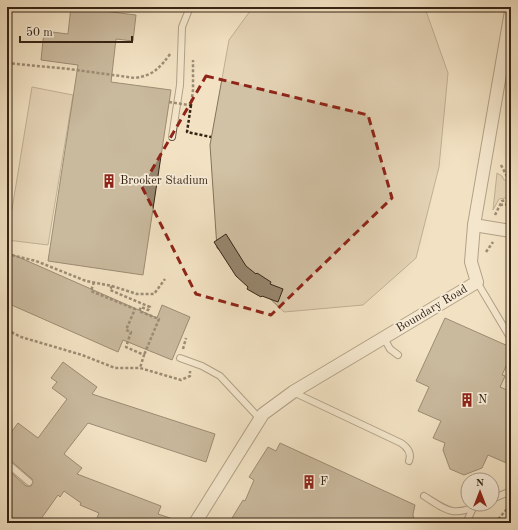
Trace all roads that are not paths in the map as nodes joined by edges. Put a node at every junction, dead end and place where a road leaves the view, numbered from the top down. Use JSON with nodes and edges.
{"nodes":[{"id":1,"x":190,"y":7,"type":"edge"},
{"id":2,"x":511,"y":11,"type":"edge"},
{"id":3,"x":172,"y":137,"type":"dead end"},
{"id":4,"x":474,"y":225,"type":"junction"},
{"id":5,"x":511,"y":231,"type":"edge"},
{"id":6,"x":477,"y":282,"type":"junction"},
{"id":7,"x":384,"y":338,"type":"junction"},
{"id":8,"x":511,"y":339,"type":"edge"},
{"id":9,"x":398,"y":355,"type":"dead end"},
{"id":10,"x":180,"y":358,"type":"road end"},
{"id":11,"x":293,"y":392,"type":"junction"},
{"id":12,"x":260,"y":419,"type":"junction"},
{"id":13,"x":409,"y":461,"type":"dead end"},
{"id":14,"x":7,"y":463,"type":"edge"},
{"id":15,"x":29,"y":482,"type":"dead end"},
{"id":16,"x":511,"y":491,"type":"edge"},
{"id":17,"x":424,"y":496,"type":"dead end"},
{"id":18,"x":500,"y":496,"type":"edge"},
{"id":19,"x":460,"y":512,"type":"edge"},
{"id":20,"x":471,"y":512,"type":"edge"},
{"id":21,"x":195,"y":523,"type":"edge"},
{"id":22,"x":466,"y":523,"type":"edge"}],
"edges":[{"from":1,"to":3,"type":"lane"},
{"from":2,"to":4,"type":"street","name":"Boundary Road"},
{"from":4,"to":5,"type":"street"},
{"from":4,"to":6,"type":"street","name":"Boundary Road"},
{"from":6,"to":7,"type":"street","name":"Boundary Road"},
{"from":6,"to":8,"type":"lane"},
{"from":7,"to":9,"type":"lane"},
{"from":7,"to":11,"type":"street","name":"Boundary Road"},
{"from":10,"to":12,"type":"lane"},
{"from":11,"to":12,"type":"street","name":"Boundary Road"},
{"from":11,"to":13,"type":"lane"},
{"from":12,"to":21,"type":"street","name":"Boundary Road"},
{"from":14,"to":15,"type":"lane"},
{"from":16,"to":18,"type":"lane"},
{"from":17,"to":19,"type":"lane"},
{"from":20,"to":22,"type":"lane"}]}
